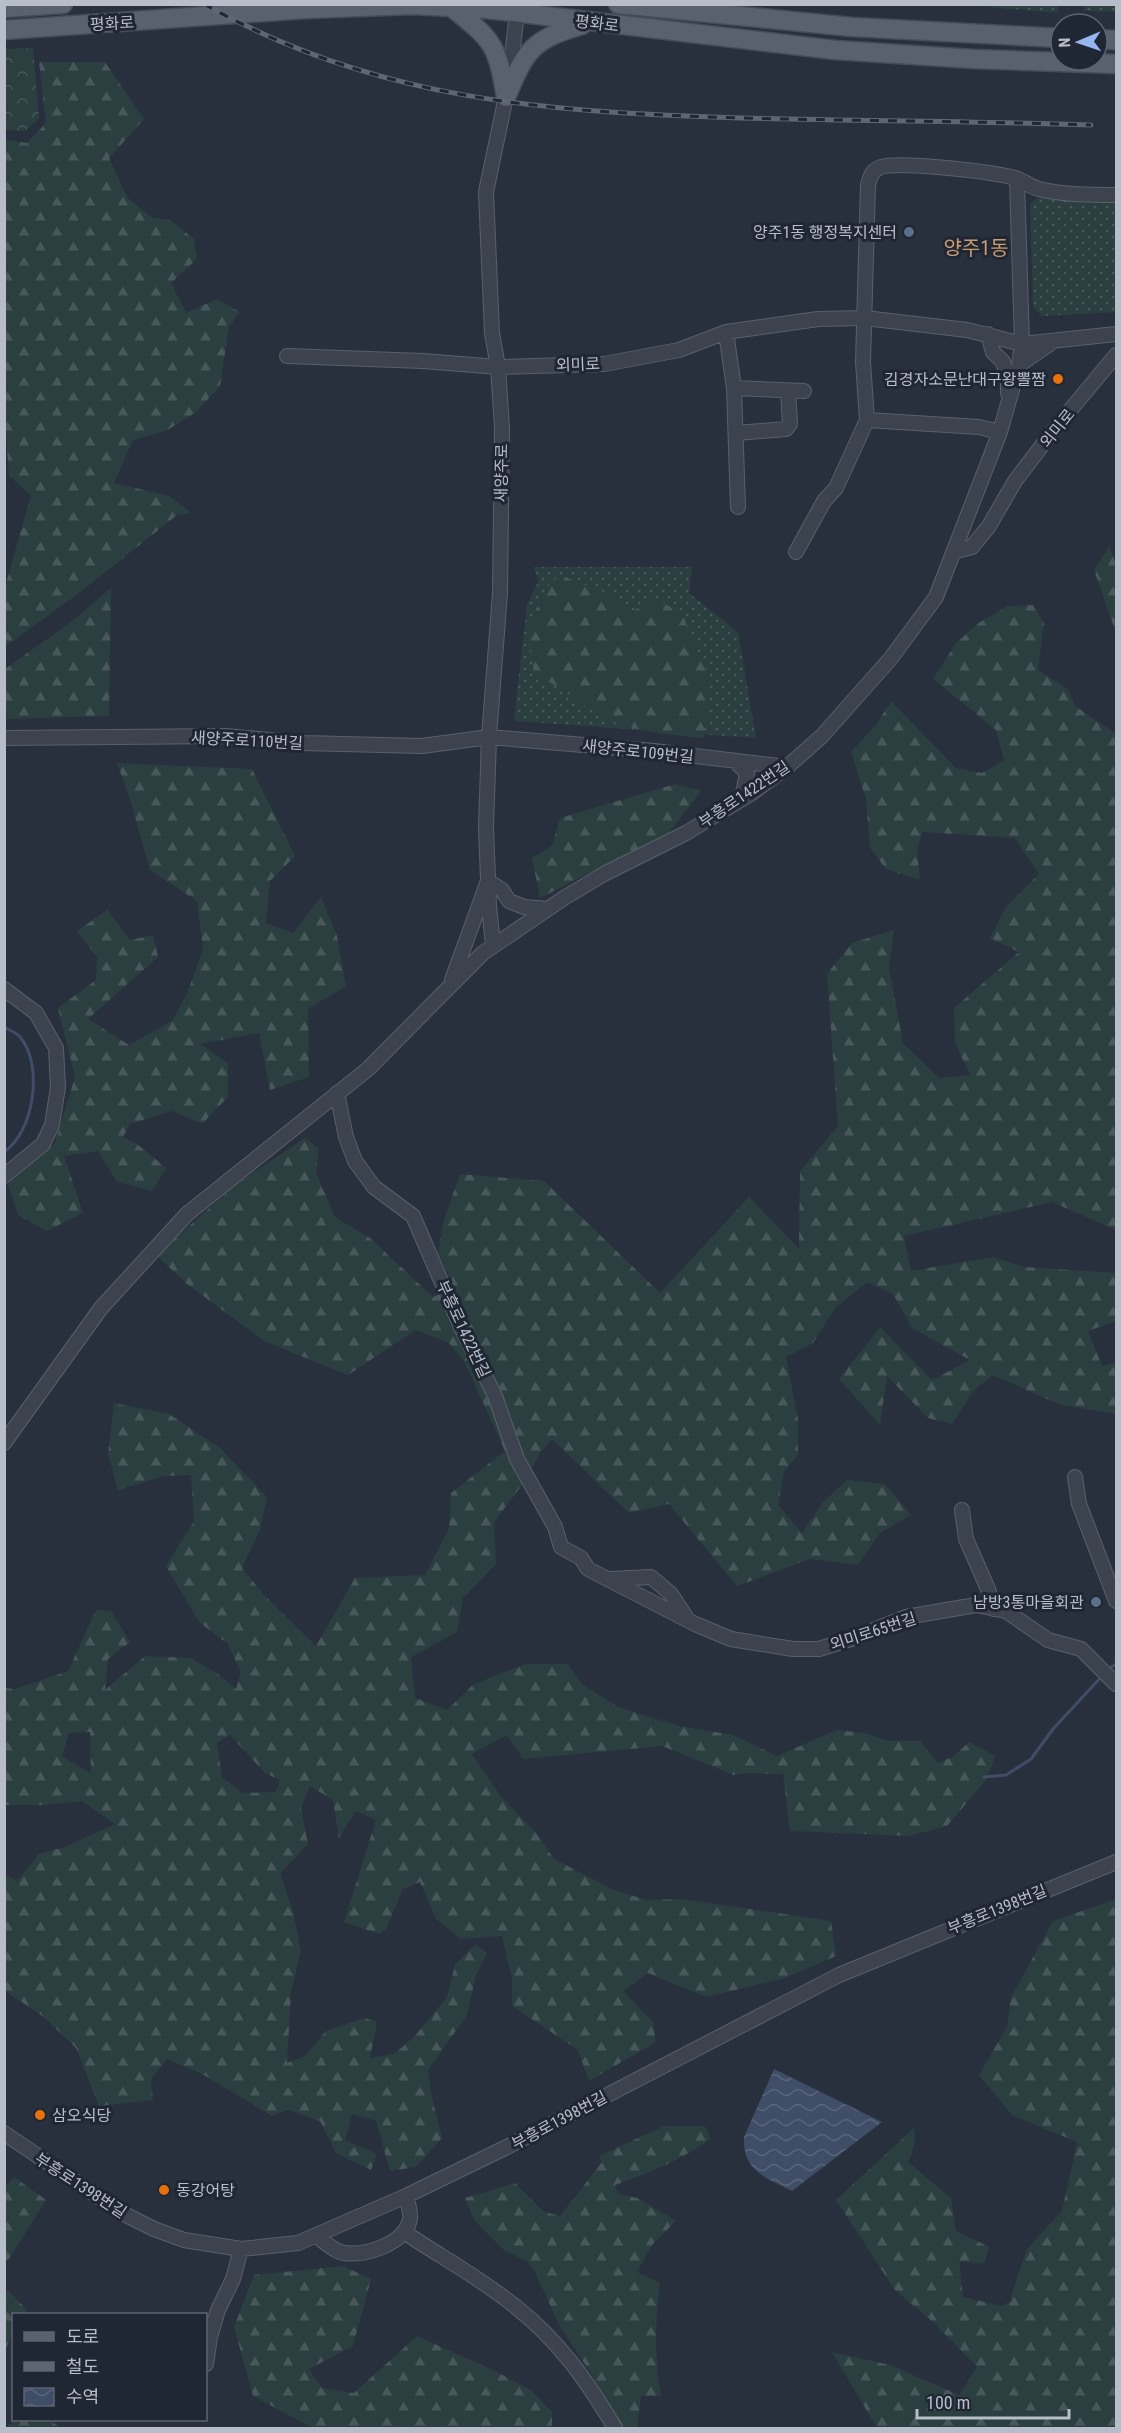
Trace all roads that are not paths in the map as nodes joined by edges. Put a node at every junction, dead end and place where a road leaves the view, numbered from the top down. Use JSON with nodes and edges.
{"nodes":[{"id":1,"x":63,"y":4,"type":"edge"},
{"id":2,"x":618,"y":4,"type":"edge"},
{"id":3,"x":451,"y":7,"type":"junction"},
{"id":4,"x":4,"y":8,"type":"edge"},
{"id":5,"x":517,"y":9,"type":"edge"},
{"id":6,"x":589,"y":22,"type":"junction"},
{"id":7,"x":4,"y":30,"type":"edge"},
{"id":8,"x":1049,"y":37,"type":"edge"},
{"id":9,"x":1116,"y":64,"type":"edge"},
{"id":10,"x":506,"y":97,"type":"junction"},
{"id":11,"x":1017,"y":179,"type":"junction"},
{"id":12,"x":1116,"y":195,"type":"edge"},
{"id":13,"x":865,"y":318,"type":"junction"},
{"id":14,"x":726,"y":333,"type":"junction"},
{"id":15,"x":988,"y":334,"type":"junction"},
{"id":16,"x":1116,"y":334,"type":"edge"},
{"id":17,"x":1058,"y":339,"type":"junction"},
{"id":18,"x":1022,"y":344,"type":"junction"},
{"id":19,"x":1116,"y":355,"type":"edge"},
{"id":20,"x":287,"y":356,"type":"dead end"},
{"id":21,"x":1019,"y":365,"type":"junction"},
{"id":22,"x":498,"y":367,"type":"junction"},
{"id":23,"x":734,"y":388,"type":"junction"},
{"id":24,"x":789,"y":391,"type":"junction"},
{"id":25,"x":804,"y":391,"type":"dead end"},
{"id":26,"x":1008,"y":400,"type":"junction"},
{"id":27,"x":867,"y":420,"type":"junction"},
{"id":28,"x":999,"y":432,"type":"junction"},
{"id":29,"x":736,"y":433,"type":"junction"},
{"id":30,"x":738,"y":507,"type":"dead end"},
{"id":31,"x":796,"y":552,"type":"dead end"},
{"id":32,"x":953,"y":552,"type":"junction"},
{"id":33,"x":489,"y":737,"type":"junction"},
{"id":34,"x":4,"y":738,"type":"edge"},
{"id":35,"x":735,"y":761,"type":"junction"},
{"id":36,"x":787,"y":767,"type":"junction"},
{"id":37,"x":742,"y":799,"type":"junction"},
{"id":38,"x":488,"y":881,"type":"junction"},
{"id":39,"x":548,"y":909,"type":"junction"},
{"id":40,"x":493,"y":945,"type":"junction"},
{"id":41,"x":450,"y":985,"type":"junction"},
{"id":42,"x":4,"y":989,"type":"edge"},
{"id":43,"x":337,"y":1093,"type":"junction"},
{"id":44,"x":4,"y":1176,"type":"edge"},
{"id":45,"x":4,"y":1443,"type":"edge"},
{"id":46,"x":1075,"y":1477,"type":"dead end"},
{"id":47,"x":963,"y":1510,"type":"dead end"},
{"id":48,"x":588,"y":1569,"type":"joint"},
{"id":49,"x":610,"y":1579,"type":"junction"},
{"id":50,"x":1116,"y":1601,"type":"edge"},
{"id":51,"x":994,"y":1609,"type":"junction"},
{"id":52,"x":687,"y":1619,"type":"junction"},
{"id":53,"x":1111,"y":1678,"type":"edge"},
{"id":54,"x":1116,"y":1862,"type":"edge"},
{"id":55,"x":4,"y":2133,"type":"edge"},
{"id":56,"x":406,"y":2196,"type":"junction"},
{"id":57,"x":404,"y":2232,"type":"junction"},
{"id":58,"x":316,"y":2236,"type":"junction"},
{"id":59,"x":241,"y":2249,"type":"junction"},
{"id":60,"x":207,"y":2357,"type":"edge"},
{"id":61,"x":615,"y":2428,"type":"edge"}],
"edges":[{"from":1,"to":4,"type":"main road"},
{"from":2,"to":8,"type":"main road","name":"평화로"},
{"from":3,"to":5,"type":"main road","name":"평화로"},
{"from":3,"to":7,"type":"main road","name":"평화로"},
{"from":3,"to":10,"type":"main road"},
{"from":5,"to":6,"type":"main road","name":"평화로"},
{"from":5,"to":10,"type":"street","name":"새양주로"},
{"from":6,"to":9,"type":"main road","name":"평화로"},
{"from":6,"to":10,"type":"main road"},
{"from":10,"to":22,"type":"street","name":"새양주로"},
{"from":11,"to":12,"type":"street"},
{"from":11,"to":13,"type":"street"},
{"from":11,"to":18,"type":"street","name":"부흥로1422번길"},
{"from":13,"to":14,"type":"street","name":"외미로"},
{"from":13,"to":15,"type":"street","name":"외미로"},
{"from":13,"to":27,"type":"street"},
{"from":14,"to":22,"type":"street","name":"외미로"},
{"from":14,"to":23,"type":"street"},
{"from":15,"to":18,"type":"street","name":"외미로"},
{"from":15,"to":26,"type":"street"},
{"from":16,"to":17,"type":"street","name":"외미로"},
{"from":17,"to":18,"type":"street","name":"외미로"},
{"from":17,"to":21,"type":"street"},
{"from":18,"to":21,"type":"street","name":"부흥로1422번길"},
{"from":19,"to":32,"type":"street","name":"외미로"},
{"from":20,"to":22,"type":"street","name":"외미로"},
{"from":21,"to":26,"type":"street","name":"부흥로1422번길"},
{"from":22,"to":33,"type":"street","name":"새양주로"},
{"from":23,"to":24,"type":"street"},
{"from":23,"to":29,"type":"street"},
{"from":24,"to":25,"type":"street"},
{"from":24,"to":29,"type":"street"},
{"from":26,"to":28,"type":"street","name":"부흥로1422번길"},
{"from":27,"to":28,"type":"street"},
{"from":27,"to":31,"type":"street"},
{"from":28,"to":32,"type":"street","name":"부흥로1422번길"},
{"from":29,"to":30,"type":"street"},
{"from":32,"to":36,"type":"street","name":"부흥로1422번길"},
{"from":33,"to":34,"type":"street","name":"새양주로110번길"},
{"from":33,"to":35,"type":"street","name":"새양주로109번길"},
{"from":33,"to":38,"type":"street","name":"새양주로"},
{"from":35,"to":36,"type":"street","name":"새양주로109번길"},
{"from":35,"to":37,"type":"street"},
{"from":36,"to":37,"type":"street","name":"부흥로1422번길"},
{"from":37,"to":39,"type":"street","name":"부흥로1422번길"},
{"from":38,"to":39,"type":"street"},
{"from":38,"to":40,"type":"street","name":"새양주로"},
{"from":38,"to":41,"type":"street"},
{"from":39,"to":40,"type":"street","name":"부흥로1422번길"},
{"from":40,"to":41,"type":"street","name":"부흥로1422번길"},
{"from":41,"to":43,"type":"street","name":"부흥로1422번길"},
{"from":42,"to":44,"type":"street"},
{"from":43,"to":45,"type":"street","name":"부흥로1422번길"},
{"from":43,"to":48,"type":"street","name":"부흥로1422번길"},
{"from":46,"to":50,"type":"street"},
{"from":47,"to":51,"type":"street"},
{"from":48,"to":49,"type":"street","name":"외미로65번길"},
{"from":49,"to":52,"type":"street","name":"외미로65번길"},
{"from":49,"to":52,"type":"street"},
{"from":51,"to":52,"type":"street","name":"외미로65번길"},
{"from":51,"to":53,"type":"street","name":"외미로65번길"},
{"from":54,"to":56,"type":"street","name":"부흥로1398번길"},
{"from":55,"to":59,"type":"street","name":"부흥로1398번길"},
{"from":56,"to":57,"type":"street"},
{"from":56,"to":58,"type":"street","name":"부흥로1398번길"},
{"from":57,"to":58,"type":"street"},
{"from":57,"to":61,"type":"street"},
{"from":58,"to":59,"type":"street","name":"부흥로1398번길"},
{"from":59,"to":60,"type":"street"}]}
